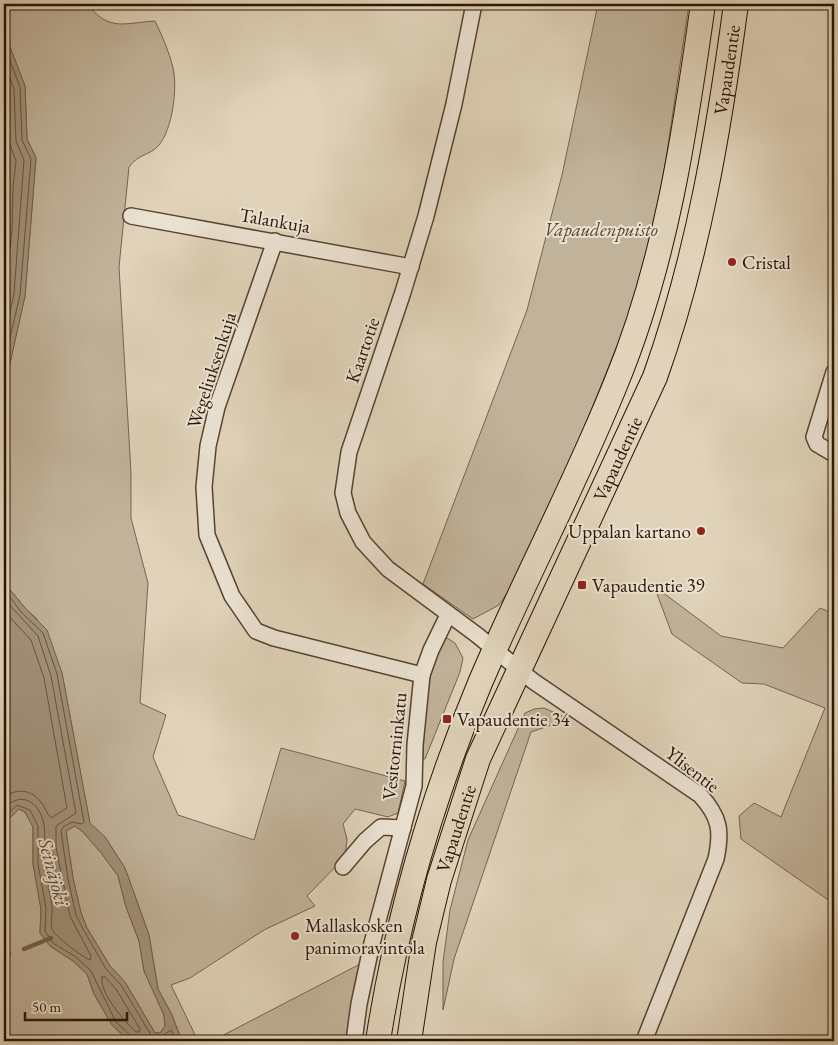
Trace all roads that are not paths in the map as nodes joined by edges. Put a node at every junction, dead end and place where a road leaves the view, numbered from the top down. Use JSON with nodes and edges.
{"nodes":[{"id":1,"x":474,"y":4,"type":"edge"},
{"id":2,"x":704,"y":4,"type":"edge"},
{"id":3,"x":736,"y":4,"type":"edge"},
{"id":4,"x":131,"y":216,"type":"dead end"},
{"id":5,"x":275,"y":240,"type":"junction"},
{"id":6,"x":411,"y":267,"type":"junction"},
{"id":7,"x":834,"y":372,"type":"edge"},
{"id":8,"x":834,"y":454,"type":"edge"},
{"id":9,"x":448,"y":615,"type":"junction"},
{"id":10,"x":495,"y":650,"type":"junction"},
{"id":11,"x":520,"y":671,"type":"junction"},
{"id":12,"x":422,"y":675,"type":"junction"},
{"id":13,"x":403,"y":828,"type":"junction"},
{"id":14,"x":343,"y":867,"type":"dead end"},
{"id":15,"x":354,"y":1041,"type":"edge"},
{"id":16,"x":378,"y":1041,"type":"edge"},
{"id":17,"x":409,"y":1041,"type":"edge"},
{"id":18,"x":644,"y":1041,"type":"edge"}],
"edges":[{"from":1,"to":6,"type":"street","name":"Kaartotie"},
{"from":2,"to":10,"type":"main road","name":"Vapaudentie"},
{"from":3,"to":11,"type":"main road","name":"Vapaudentie"},
{"from":4,"to":5,"type":"street","name":"Talankuja"},
{"from":5,"to":6,"type":"street","name":"Talankuja"},
{"from":5,"to":12,"type":"street","name":"Wegeliuksenkuja"},
{"from":6,"to":9,"type":"street","name":"Kaartotie"},
{"from":7,"to":8,"type":"street"},
{"from":9,"to":10,"type":"street","name":"Kaartotie"},
{"from":9,"to":12,"type":"street","name":"Vesitorninkatu"},
{"from":10,"to":11,"type":"street","name":"Ylisentie"},
{"from":10,"to":16,"type":"main road","name":"Vapaudentie"},
{"from":11,"to":17,"type":"main road","name":"Vapaudentie"},
{"from":11,"to":18,"type":"street","name":"Ylisentie"},
{"from":12,"to":13,"type":"street","name":"Vesitorninkatu"},
{"from":13,"to":14,"type":"street"},
{"from":13,"to":15,"type":"street","name":"Vesitorninkatu"}]}
